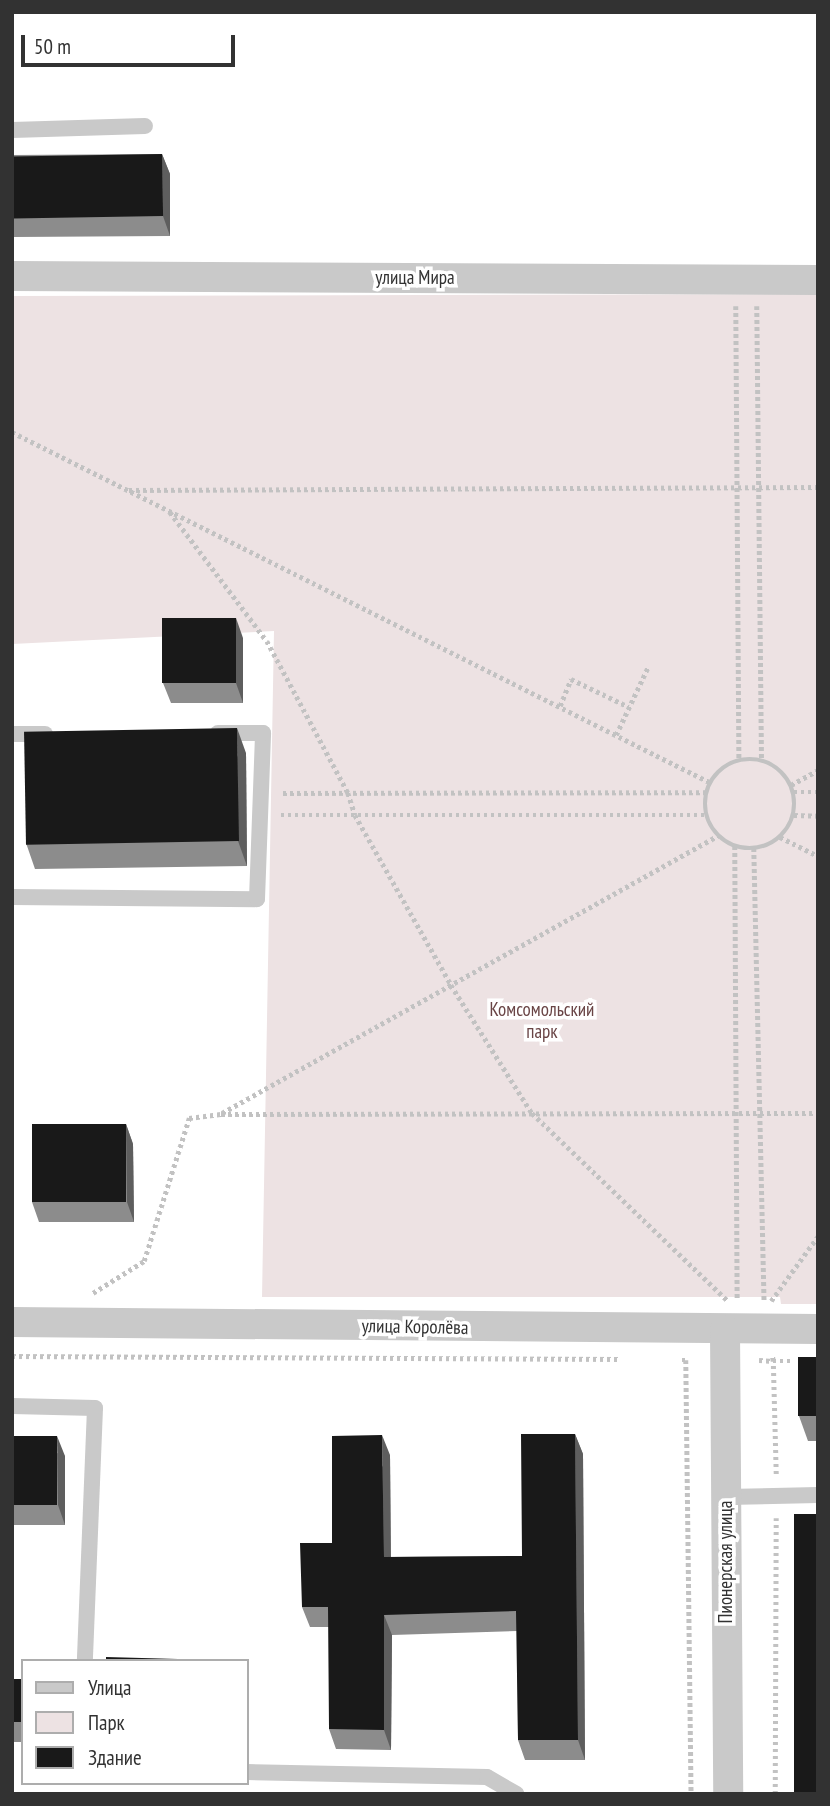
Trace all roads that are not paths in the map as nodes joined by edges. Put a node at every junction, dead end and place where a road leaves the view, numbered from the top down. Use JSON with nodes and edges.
{"nodes":[{"id":1,"x":145,"y":126,"type":"dead end"},
{"id":2,"x":12,"y":130,"type":"edge"},
{"id":3,"x":12,"y":276,"type":"edge"},
{"id":4,"x":818,"y":280,"type":"edge"},
{"id":5,"x":207,"y":733,"type":"edge"},
{"id":6,"x":12,"y":734,"type":"edge"},
{"id":7,"x":68,"y":734,"type":"edge"},
{"id":8,"x":12,"y":897,"type":"edge"},
{"id":9,"x":12,"y":1322,"type":"edge"},
{"id":10,"x":818,"y":1329,"type":"edge"},
{"id":11,"x":725,"y":1330,"type":"junction"},
{"id":12,"x":12,"y":1406,"type":"edge"},
{"id":13,"x":818,"y":1495,"type":"edge"},
{"id":14,"x":726,"y":1496,"type":"junction"},
{"id":15,"x":85,"y":1659,"type":"edge"},
{"id":16,"x":248,"y":1772,"type":"edge"},
{"id":17,"x":517,"y":1794,"type":"edge"},
{"id":18,"x":728,"y":1794,"type":"edge"}],
"edges":[{"from":1,"to":2,"type":"lane"},
{"from":3,"to":4,"type":"street","name":"улица Мира"},
{"from":5,"to":8,"type":"lane"},
{"from":6,"to":7,"type":"lane"},
{"from":9,"to":11,"type":"street","name":"улица Королёва"},
{"from":10,"to":11,"type":"street","name":"улица Королёва"},
{"from":11,"to":14,"type":"street","name":"Пионерская улица"},
{"from":12,"to":15,"type":"lane"},
{"from":13,"to":14,"type":"lane"},
{"from":14,"to":18,"type":"street","name":"Пионерская улица"},
{"from":16,"to":17,"type":"lane"}]}
